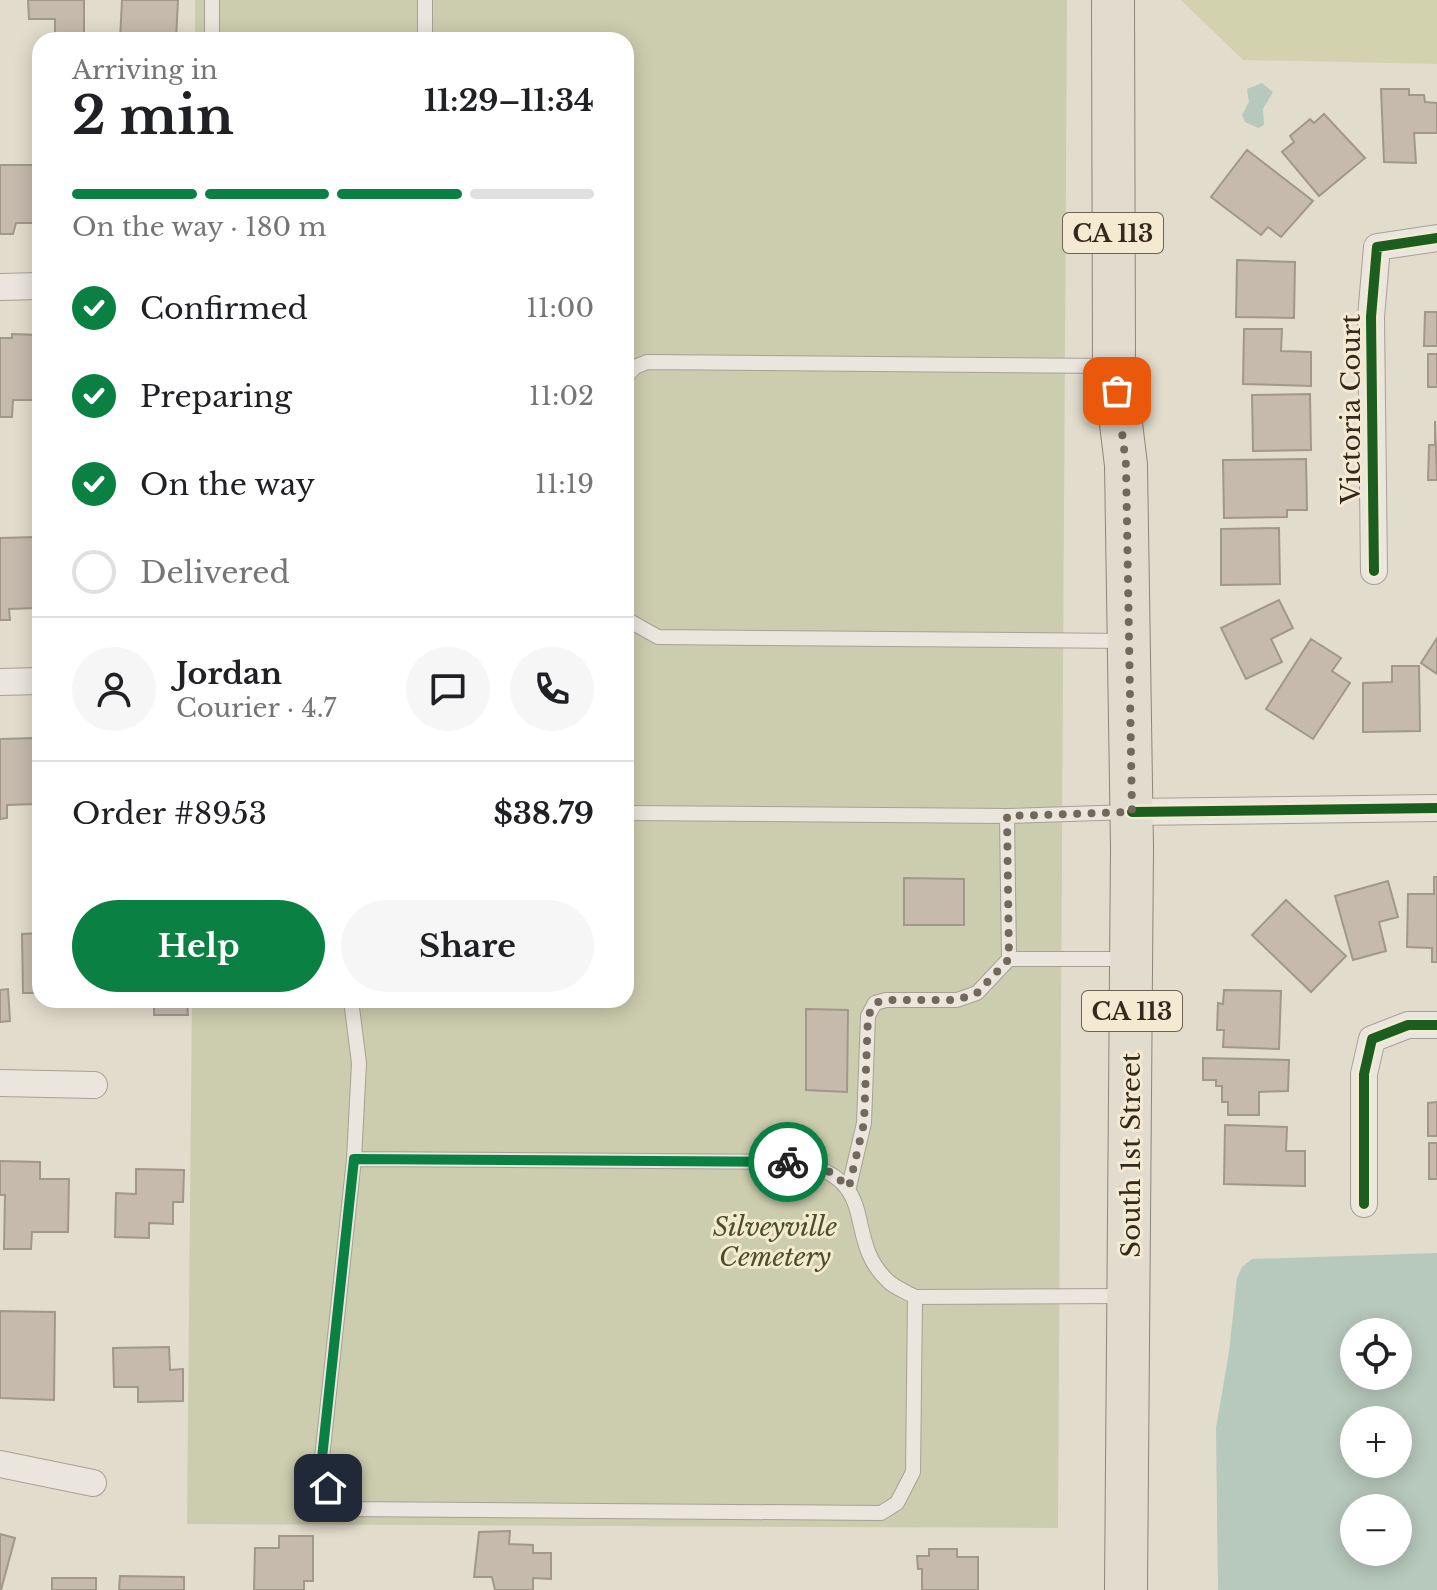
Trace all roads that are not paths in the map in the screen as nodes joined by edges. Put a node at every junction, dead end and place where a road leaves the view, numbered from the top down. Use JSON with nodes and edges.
{"nodes":[{"id":1,"x":212,"y":0,"type":"edge"},
{"id":2,"x":425,"y":0,"type":"edge"},
{"id":3,"x":1113,"y":0,"type":"edge"},
{"id":4,"x":212,"y":32,"type":"edge"},
{"id":5,"x":425,"y":32,"type":"edge"},
{"id":6,"x":1437,"y":238,"type":"edge"},
{"id":7,"x":32,"y":286,"type":"edge"},
{"id":8,"x":0,"y":287,"type":"edge"},
{"id":9,"x":1114,"y":366,"type":"junction"},
{"id":10,"x":634,"y":371,"type":"edge"},
{"id":11,"x":1374,"y":571,"type":"dead end"},
{"id":12,"x":634,"y":624,"type":"edge"},
{"id":13,"x":1128,"y":641,"type":"junction"},
{"id":14,"x":32,"y":681,"type":"edge"},
{"id":15,"x":0,"y":682,"type":"edge"},
{"id":16,"x":1437,"y":808,"type":"edge"},
{"id":17,"x":1132,"y":812,"type":"junction"},
{"id":18,"x":634,"y":813,"type":"edge"},
{"id":19,"x":1007,"y":816,"type":"junction"},
{"id":20,"x":1009,"y":959,"type":"junction"},
{"id":21,"x":1132,"y":959,"type":"junction"},
{"id":22,"x":352,"y":1008,"type":"edge"},
{"id":23,"x":1437,"y":1025,"type":"edge"},
{"id":24,"x":0,"y":1083,"type":"edge"},
{"id":25,"x":94,"y":1085,"type":"dead end"},
{"id":26,"x":354,"y":1159,"type":"junction"},
{"id":27,"x":849,"y":1187,"type":"junction"},
{"id":28,"x":1364,"y":1204,"type":"dead end"},
{"id":29,"x":1130,"y":1296,"type":"junction"},
{"id":30,"x":915,"y":1297,"type":"junction"},
{"id":31,"x":0,"y":1464,"type":"edge"},
{"id":32,"x":93,"y":1483,"type":"dead end"},
{"id":33,"x":1126,"y":1590,"type":"edge"}],
"edges":[{"from":1,"to":4,"type":"lane"},
{"from":2,"to":5,"type":"lane"},
{"from":3,"to":9,"type":"main road","name":"South 1st Street","number":"CA 113"},
{"from":6,"to":11,"type":"street","name":"Victoria Court"},
{"from":7,"to":8,"type":"street"},
{"from":9,"to":10,"type":"lane"},
{"from":9,"to":13,"type":"main road","name":"South 1st Street","number":"CA 113"},
{"from":12,"to":13,"type":"lane"},
{"from":13,"to":17,"type":"main road","name":"South 1st Street","number":"CA 113"},
{"from":14,"to":15,"type":"street"},
{"from":16,"to":17,"type":"street"},
{"from":17,"to":19,"type":"lane"},
{"from":17,"to":21,"type":"main road","name":"South 1st Street","number":"CA 113"},
{"from":18,"to":19,"type":"lane"},
{"from":19,"to":20,"type":"lane"},
{"from":20,"to":21,"type":"lane"},
{"from":20,"to":27,"type":"lane"},
{"from":21,"to":29,"type":"main road","name":"South 1st Street","number":"CA 113"},
{"from":22,"to":26,"type":"lane"},
{"from":23,"to":28,"type":"street"},
{"from":24,"to":25,"type":"street"},
{"from":26,"to":27,"type":"lane"},
{"from":26,"to":30,"type":"lane"},
{"from":27,"to":30,"type":"lane"},
{"from":29,"to":30,"type":"lane"},
{"from":29,"to":33,"type":"main road","name":"South 1st Street","number":"CA 113"},
{"from":31,"to":32,"type":"street"}]}
